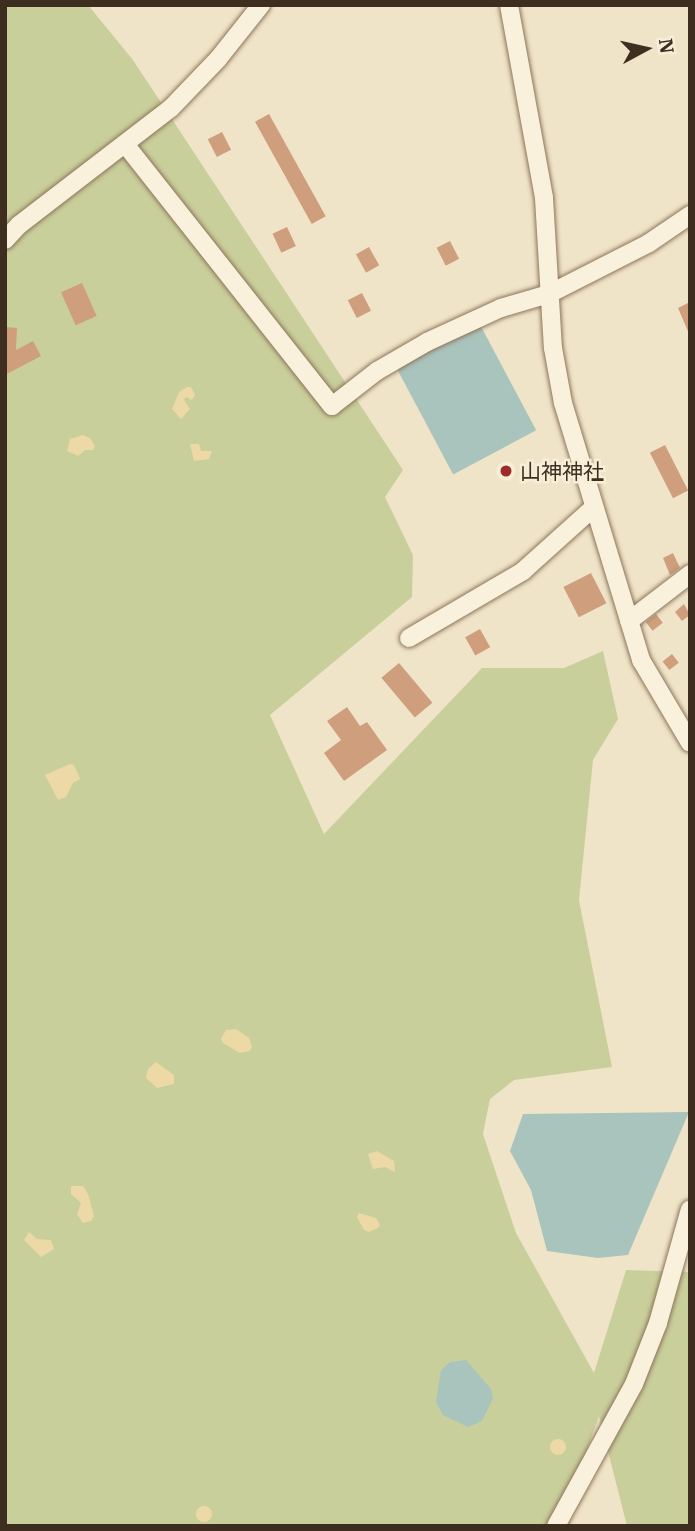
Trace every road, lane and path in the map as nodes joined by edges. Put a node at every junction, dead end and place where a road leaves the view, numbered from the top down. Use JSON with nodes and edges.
{"nodes":[{"id":1,"x":261,"y":5,"type":"edge"},
{"id":2,"x":509,"y":5,"type":"edge"},
{"id":3,"x":125,"y":144,"type":"junction"},
{"id":4,"x":690,"y":215,"type":"edge"},
{"id":5,"x":5,"y":240,"type":"edge"},
{"id":6,"x":549,"y":294,"type":"junction"},
{"id":7,"x":593,"y":508,"type":"junction"},
{"id":8,"x":690,"y":573,"type":"edge"},
{"id":9,"x":629,"y":621,"type":"junction"},
{"id":10,"x":409,"y":638,"type":"dead end"},
{"id":11,"x":690,"y":743,"type":"edge"},
{"id":12,"x":690,"y":1209,"type":"edge"},
{"id":13,"x":556,"y":1526,"type":"edge"}],
"edges":[{"from":1,"to":3,"type":"street"},
{"from":2,"to":6,"type":"street"},
{"from":3,"to":5,"type":"street"},
{"from":3,"to":6,"type":"street"},
{"from":4,"to":6,"type":"street"},
{"from":6,"to":7,"type":"street"},
{"from":7,"to":9,"type":"street"},
{"from":7,"to":10,"type":"street"},
{"from":8,"to":9,"type":"street"},
{"from":9,"to":11,"type":"street"},
{"from":12,"to":13,"type":"street"}]}
